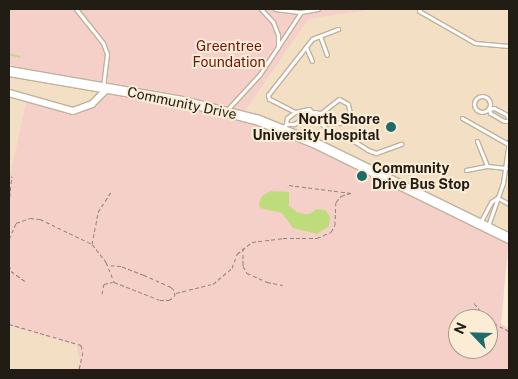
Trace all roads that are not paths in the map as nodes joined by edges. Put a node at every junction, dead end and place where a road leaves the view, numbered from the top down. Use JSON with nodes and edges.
{"nodes":[{"id":1,"x":76,"y":9,"type":"edge"},
{"id":2,"x":262,"y":9,"type":"edge"},
{"id":3,"x":275,"y":9,"type":"edge"},
{"id":4,"x":318,"y":9,"type":"edge"},
{"id":5,"x":420,"y":9,"type":"edge"},
{"id":6,"x":301,"y":12,"type":"junction"},
{"id":7,"x":338,"y":30,"type":"dead end"},
{"id":8,"x":320,"y":36,"type":"junction"},
{"id":9,"x":509,"y":46,"type":"edge"},
{"id":10,"x":306,"y":47,"type":"junction"},
{"id":11,"x":278,"y":48,"type":"junction"},
{"id":12,"x":327,"y":55,"type":"dead end"},
{"id":13,"x":312,"y":61,"type":"dead end"},
{"id":14,"x":9,"y":70,"type":"edge"},
{"id":15,"x":106,"y":88,"type":"junction"},
{"id":16,"x":9,"y":93,"type":"edge"},
{"id":17,"x":489,"y":109,"type":"junction"},
{"id":18,"x":226,"y":111,"type":"junction"},
{"id":19,"x":295,"y":112,"type":"junction"},
{"id":20,"x":314,"y":112,"type":"junction"},
{"id":21,"x":321,"y":113,"type":"junction"},
{"id":22,"x":462,"y":118,"type":"dead end"},
{"id":23,"x":509,"y":120,"type":"edge"},
{"id":24,"x":284,"y":126,"type":"junction"},
{"id":25,"x":477,"y":141,"type":"dead end"},
{"id":26,"x":509,"y":142,"type":"edge"},
{"id":27,"x":401,"y":144,"type":"dead end"},
{"id":28,"x":487,"y":166,"type":"junction"},
{"id":29,"x":506,"y":168,"type":"junction"},
{"id":30,"x":466,"y":170,"type":"dead end"},
{"id":31,"x":497,"y":198,"type":"junction"},
{"id":32,"x":509,"y":204,"type":"edge"},
{"id":33,"x":483,"y":225,"type":"junction"},
{"id":34,"x":509,"y":238,"type":"edge"}],
"edges":[{"from":1,"to":15,"type":"lane"},
{"from":2,"to":11,"type":"lane"},
{"from":3,"to":6,"type":"lane"},
{"from":4,"to":6,"type":"lane"},
{"from":5,"to":9,"type":"lane"},
{"from":6,"to":11,"type":"lane"},
{"from":7,"to":8,"type":"lane"},
{"from":8,"to":10,"type":"lane"},
{"from":8,"to":12,"type":"lane"},
{"from":10,"to":13,"type":"lane"},
{"from":10,"to":19,"type":"lane"},
{"from":11,"to":18,"type":"lane"},
{"from":14,"to":15,"type":"main road","name":"Community Drive"},
{"from":15,"to":16,"type":"street"},
{"from":15,"to":18,"type":"main road","name":"Community Drive"},
{"from":17,"to":17,"type":"lane"},
{"from":17,"to":23,"type":"lane"},
{"from":17,"to":23,"type":"lane"},
{"from":18,"to":24,"type":"main road","name":"Community Drive"},
{"from":19,"to":20,"type":"lane"},
{"from":19,"to":24,"type":"lane"},
{"from":20,"to":21,"type":"lane"},
{"from":20,"to":24,"type":"lane"},
{"from":20,"to":27,"type":"lane"},
{"from":21,"to":21,"type":"lane"},
{"from":22,"to":26,"type":"lane"},
{"from":24,"to":33,"type":"main road","name":"Community Drive"},
{"from":25,"to":28,"type":"lane"},
{"from":26,"to":29,"type":"lane"},
{"from":28,"to":29,"type":"lane"},
{"from":28,"to":30,"type":"lane"},
{"from":29,"to":31,"type":"lane"},
{"from":31,"to":32,"type":"lane"},
{"from":31,"to":33,"type":"lane"},
{"from":31,"to":33,"type":"lane"},
{"from":33,"to":34,"type":"main road","name":"Community Drive"}]}
